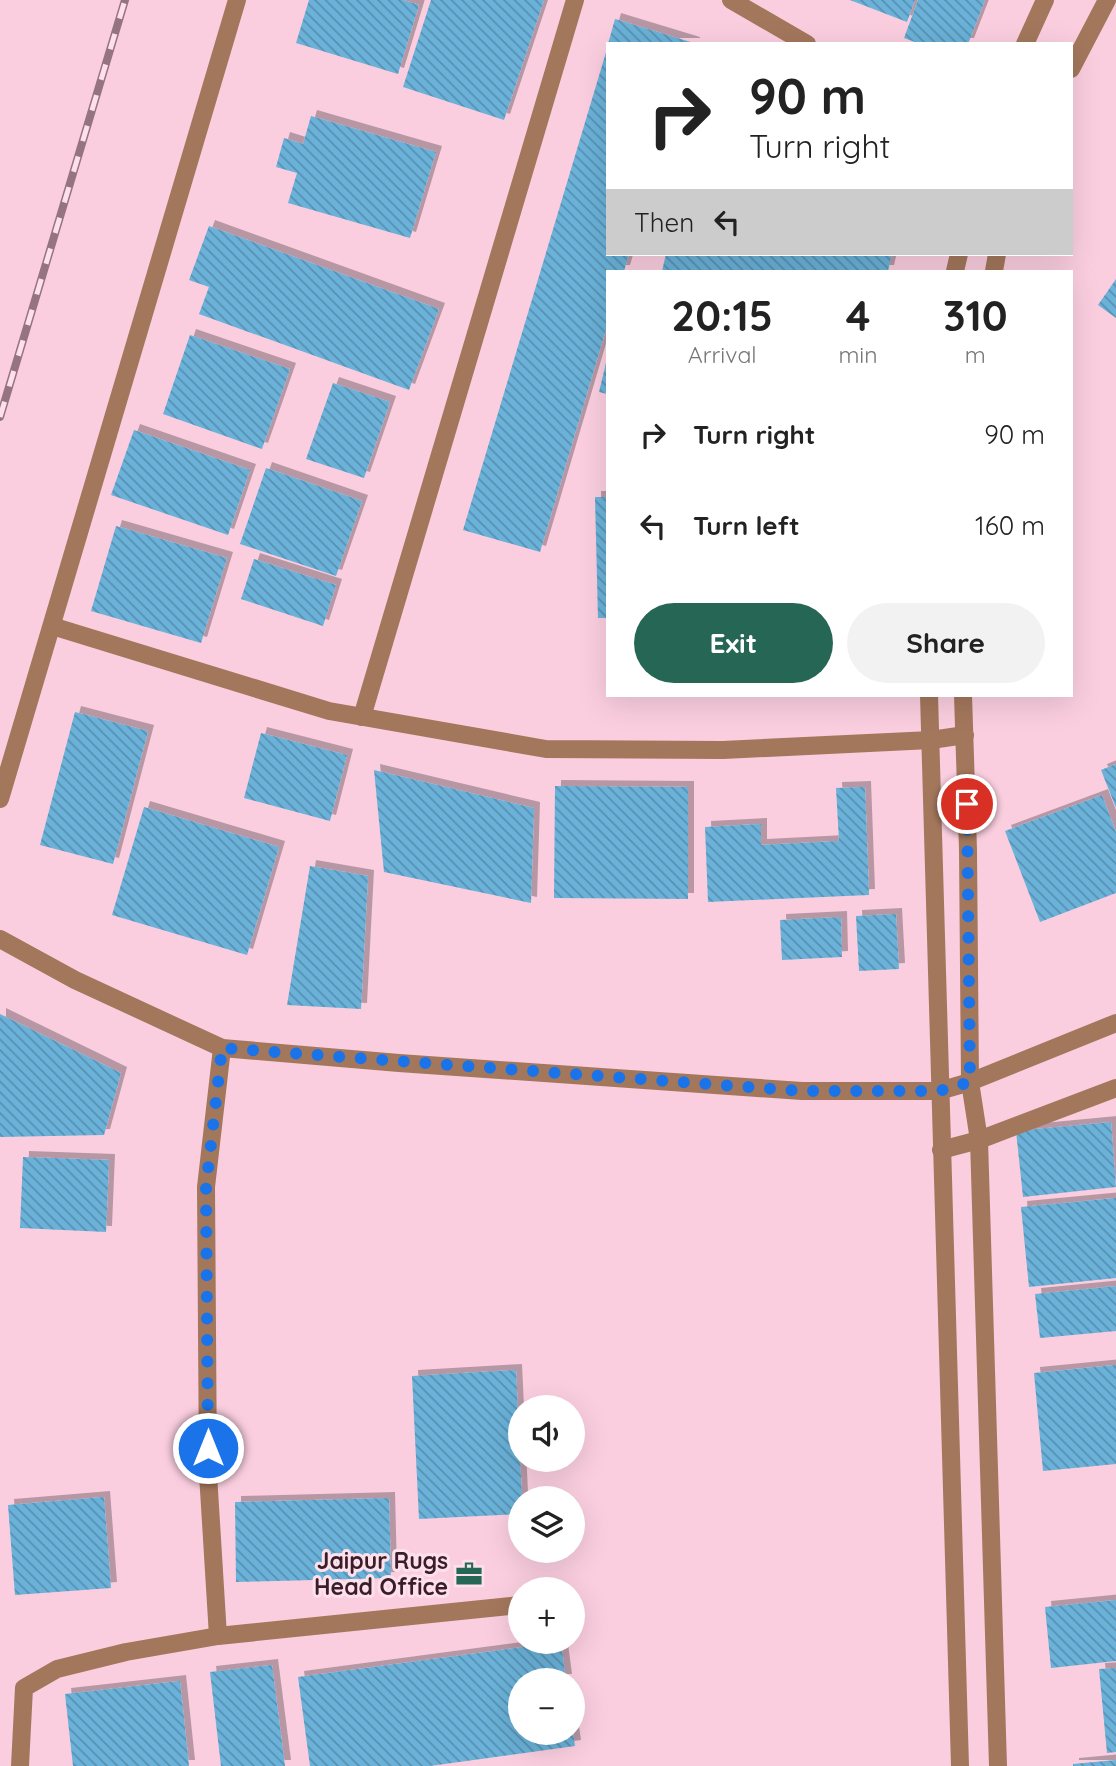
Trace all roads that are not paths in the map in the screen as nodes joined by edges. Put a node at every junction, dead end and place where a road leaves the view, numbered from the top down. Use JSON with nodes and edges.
{"nodes":[{"id":1,"x":237,"y":0,"type":"edge"},
{"id":2,"x":575,"y":0,"type":"edge"},
{"id":3,"x":731,"y":0,"type":"edge"},
{"id":4,"x":1045,"y":0,"type":"edge"},
{"id":5,"x":1107,"y":0,"type":"edge"},
{"id":6,"x":804,"y":42,"type":"edge"},
{"id":7,"x":1026,"y":42,"type":"edge"},
{"id":8,"x":1073,"y":65,"type":"edge"},
{"id":9,"x":52,"y":626,"type":"junction"},
{"id":10,"x":929,"y":697,"type":"edge"},
{"id":11,"x":963,"y":697,"type":"edge"},
{"id":12,"x":362,"y":717,"type":"junction"},
{"id":13,"x":965,"y":735,"type":"junction"},
{"id":14,"x":930,"y":740,"type":"junction"},
{"id":15,"x":0,"y":799,"type":"edge"},
{"id":16,"x":0,"y":939,"type":"edge"},
{"id":17,"x":1116,"y":1023,"type":"edge"},
{"id":18,"x":222,"y":1048,"type":"junction"},
{"id":19,"x":970,"y":1082,"type":"junction"},
{"id":20,"x":1116,"y":1088,"type":"edge"},
{"id":21,"x":939,"y":1091,"type":"junction"},
{"id":22,"x":979,"y":1140,"type":"junction"},
{"id":23,"x":941,"y":1150,"type":"junction"},
{"id":24,"x":508,"y":1606,"type":"edge"},
{"id":25,"x":218,"y":1636,"type":"junction"},
{"id":26,"x":20,"y":1766,"type":"edge"},
{"id":27,"x":960,"y":1766,"type":"edge"},
{"id":28,"x":998,"y":1766,"type":"edge"}],
"edges":[{"from":1,"to":9,"type":"street"},
{"from":2,"to":12,"type":"street"},
{"from":3,"to":6,"type":"street"},
{"from":4,"to":7,"type":"street"},
{"from":5,"to":8,"type":"street"},
{"from":9,"to":12,"type":"street"},
{"from":9,"to":15,"type":"street"},
{"from":10,"to":14,"type":"street"},
{"from":11,"to":13,"type":"street"},
{"from":12,"to":14,"type":"street"},
{"from":13,"to":14,"type":"street"},
{"from":13,"to":19,"type":"street"},
{"from":14,"to":21,"type":"street"},
{"from":16,"to":18,"type":"street"},
{"from":17,"to":19,"type":"street"},
{"from":18,"to":21,"type":"street"},
{"from":18,"to":25,"type":"street"},
{"from":19,"to":21,"type":"street"},
{"from":19,"to":22,"type":"street"},
{"from":20,"to":22,"type":"street"},
{"from":21,"to":23,"type":"street"},
{"from":22,"to":23,"type":"street"},
{"from":22,"to":28,"type":"street"},
{"from":23,"to":27,"type":"street"},
{"from":24,"to":25,"type":"street"},
{"from":25,"to":26,"type":"street"}]}
